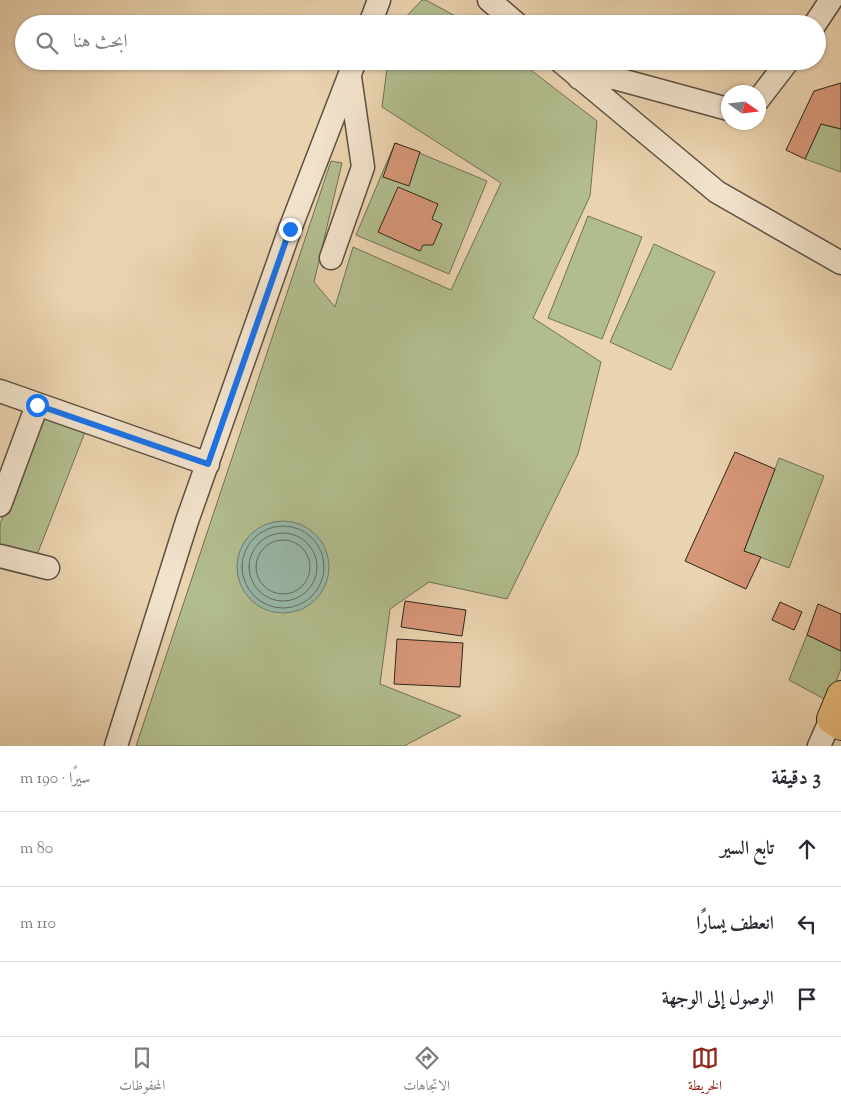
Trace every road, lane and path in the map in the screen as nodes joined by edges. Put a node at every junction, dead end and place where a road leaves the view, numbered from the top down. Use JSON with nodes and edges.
{"nodes":[{"id":1,"x":379,"y":0,"type":"edge"},
{"id":2,"x":489,"y":0,"type":"edge"},
{"id":3,"x":831,"y":0,"type":"edge"},
{"id":4,"x":373,"y":15,"type":"edge"},
{"id":5,"x":506,"y":15,"type":"edge"},
{"id":6,"x":821,"y":15,"type":"edge"},
{"id":7,"x":352,"y":70,"type":"edge"},
{"id":8,"x":352,"y":70,"type":"edge"},
{"id":9,"x":570,"y":70,"type":"edge"},
{"id":10,"x":781,"y":70,"type":"edge"},
{"id":11,"x":579,"y":78,"type":"junction"},
{"id":12,"x":766,"y":90,"type":"edge"},
{"id":13,"x":721,"y":107,"type":"edge"},
{"id":14,"x":331,"y":258,"type":"dead end"},
{"id":15,"x":841,"y":263,"type":"edge"},
{"id":16,"x":0,"y":391,"type":"edge"},
{"id":17,"x":37,"y":405,"type":"junction"},
{"id":18,"x":208,"y":464,"type":"junction"},
{"id":19,"x":0,"y":505,"type":"edge"},
{"id":20,"x":0,"y":556,"type":"edge"},
{"id":21,"x":48,"y":568,"type":"dead end"},
{"id":22,"x":839,"y":707,"type":"edge"},
{"id":23,"x":116,"y":746,"type":"edge"},
{"id":24,"x":819,"y":746,"type":"edge"}],
"edges":[{"from":1,"to":4,"type":"street"},
{"from":2,"to":5,"type":"street"},
{"from":3,"to":6,"type":"street"},
{"from":7,"to":14,"type":"street"},
{"from":8,"to":18,"type":"street"},
{"from":9,"to":11,"type":"street"},
{"from":10,"to":12,"type":"street"},
{"from":11,"to":13,"type":"street"},
{"from":11,"to":15,"type":"street"},
{"from":16,"to":17,"type":"street"},
{"from":17,"to":18,"type":"street"},
{"from":17,"to":19,"type":"street"},
{"from":18,"to":23,"type":"street"},
{"from":20,"to":21,"type":"street"},
{"from":22,"to":24,"type":"street"}]}
